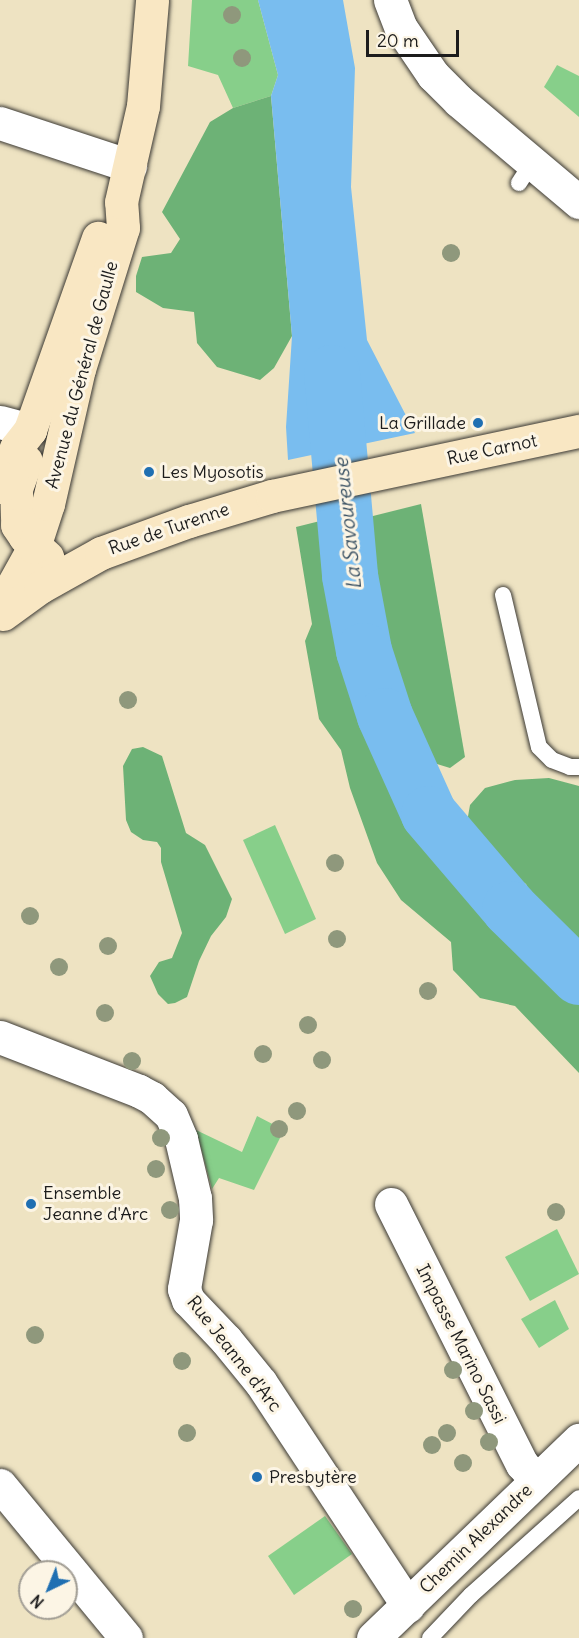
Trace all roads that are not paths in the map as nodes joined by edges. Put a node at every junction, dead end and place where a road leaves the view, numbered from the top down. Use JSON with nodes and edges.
{"nodes":[{"id":1,"x":152,"y":0,"type":"edge"},
{"id":2,"x":390,"y":0,"type":"edge"},
{"id":3,"x":0,"y":123,"type":"edge"},
{"id":4,"x":130,"y":166,"type":"junction"},
{"id":5,"x":120,"y":202,"type":"junction"},
{"id":6,"x":579,"y":202,"type":"edge"},
{"id":7,"x":15,"y":426,"type":"edge"},
{"id":8,"x":579,"y":431,"type":"edge"},
{"id":9,"x":0,"y":487,"type":"edge"},
{"id":10,"x":272,"y":496,"type":"joint"},
{"id":11,"x":34,"y":547,"type":"junction"},
{"id":12,"x":69,"y":570,"type":"junction"},
{"id":13,"x":504,"y":595,"type":"dead end"},
{"id":14,"x":0,"y":608,"type":"edge"},
{"id":15,"x":0,"y":616,"type":"edge"},
{"id":16,"x":579,"y":767,"type":"edge"},
{"id":17,"x":0,"y":1036,"type":"edge"},
{"id":18,"x":391,"y":1204,"type":"dead end"},
{"id":19,"x":579,"y":1440,"type":"edge"},
{"id":20,"x":536,"y":1480,"type":"junction"},
{"id":21,"x":0,"y":1485,"type":"edge"},
{"id":22,"x":579,"y":1498,"type":"edge"},
{"id":23,"x":408,"y":1606,"type":"junction"},
{"id":24,"x":126,"y":1638,"type":"edge"},
{"id":25,"x":373,"y":1638,"type":"edge"},
{"id":26,"x":430,"y":1638,"type":"edge"}],
"edges":[{"from":1,"to":4,"type":"main road","name":"Avenue du Général de Gaulle"},
{"from":2,"to":6,"type":"street"},
{"from":3,"to":4,"type":"street"},
{"from":4,"to":5,"type":"main road","name":"Avenue du Général de Gaulle"},
{"from":5,"to":7,"type":"main road","name":"Avenue du Général de Gaulle"},
{"from":5,"to":11,"type":"main road","name":"Avenue du Général de Gaulle"},
{"from":7,"to":9,"type":"main road"},
{"from":7,"to":11,"type":"main road"},
{"from":8,"to":10,"type":"main road","name":"Rue Carnot"},
{"from":10,"to":12,"type":"main road","name":"Rue de Turenne"},
{"from":11,"to":12,"type":"main road"},
{"from":11,"to":14,"type":"main road","name":"Avenue du Général de Gaulle"},
{"from":12,"to":15,"type":"main road","name":"Rue de Turenne"},
{"from":13,"to":16,"type":"lane"},
{"from":17,"to":23,"type":"street","name":"Rue Jeanne d'Arc"},
{"from":18,"to":20,"type":"street","name":"Impasse Marino Sassi"},
{"from":19,"to":20,"type":"street","name":"Chemin Alexandre"},
{"from":20,"to":23,"type":"street","name":"Chemin Alexandre"},
{"from":21,"to":24,"type":"street"},
{"from":22,"to":26,"type":"lane"},
{"from":23,"to":25,"type":"street","name":"Chemin Alexandre"}]}
